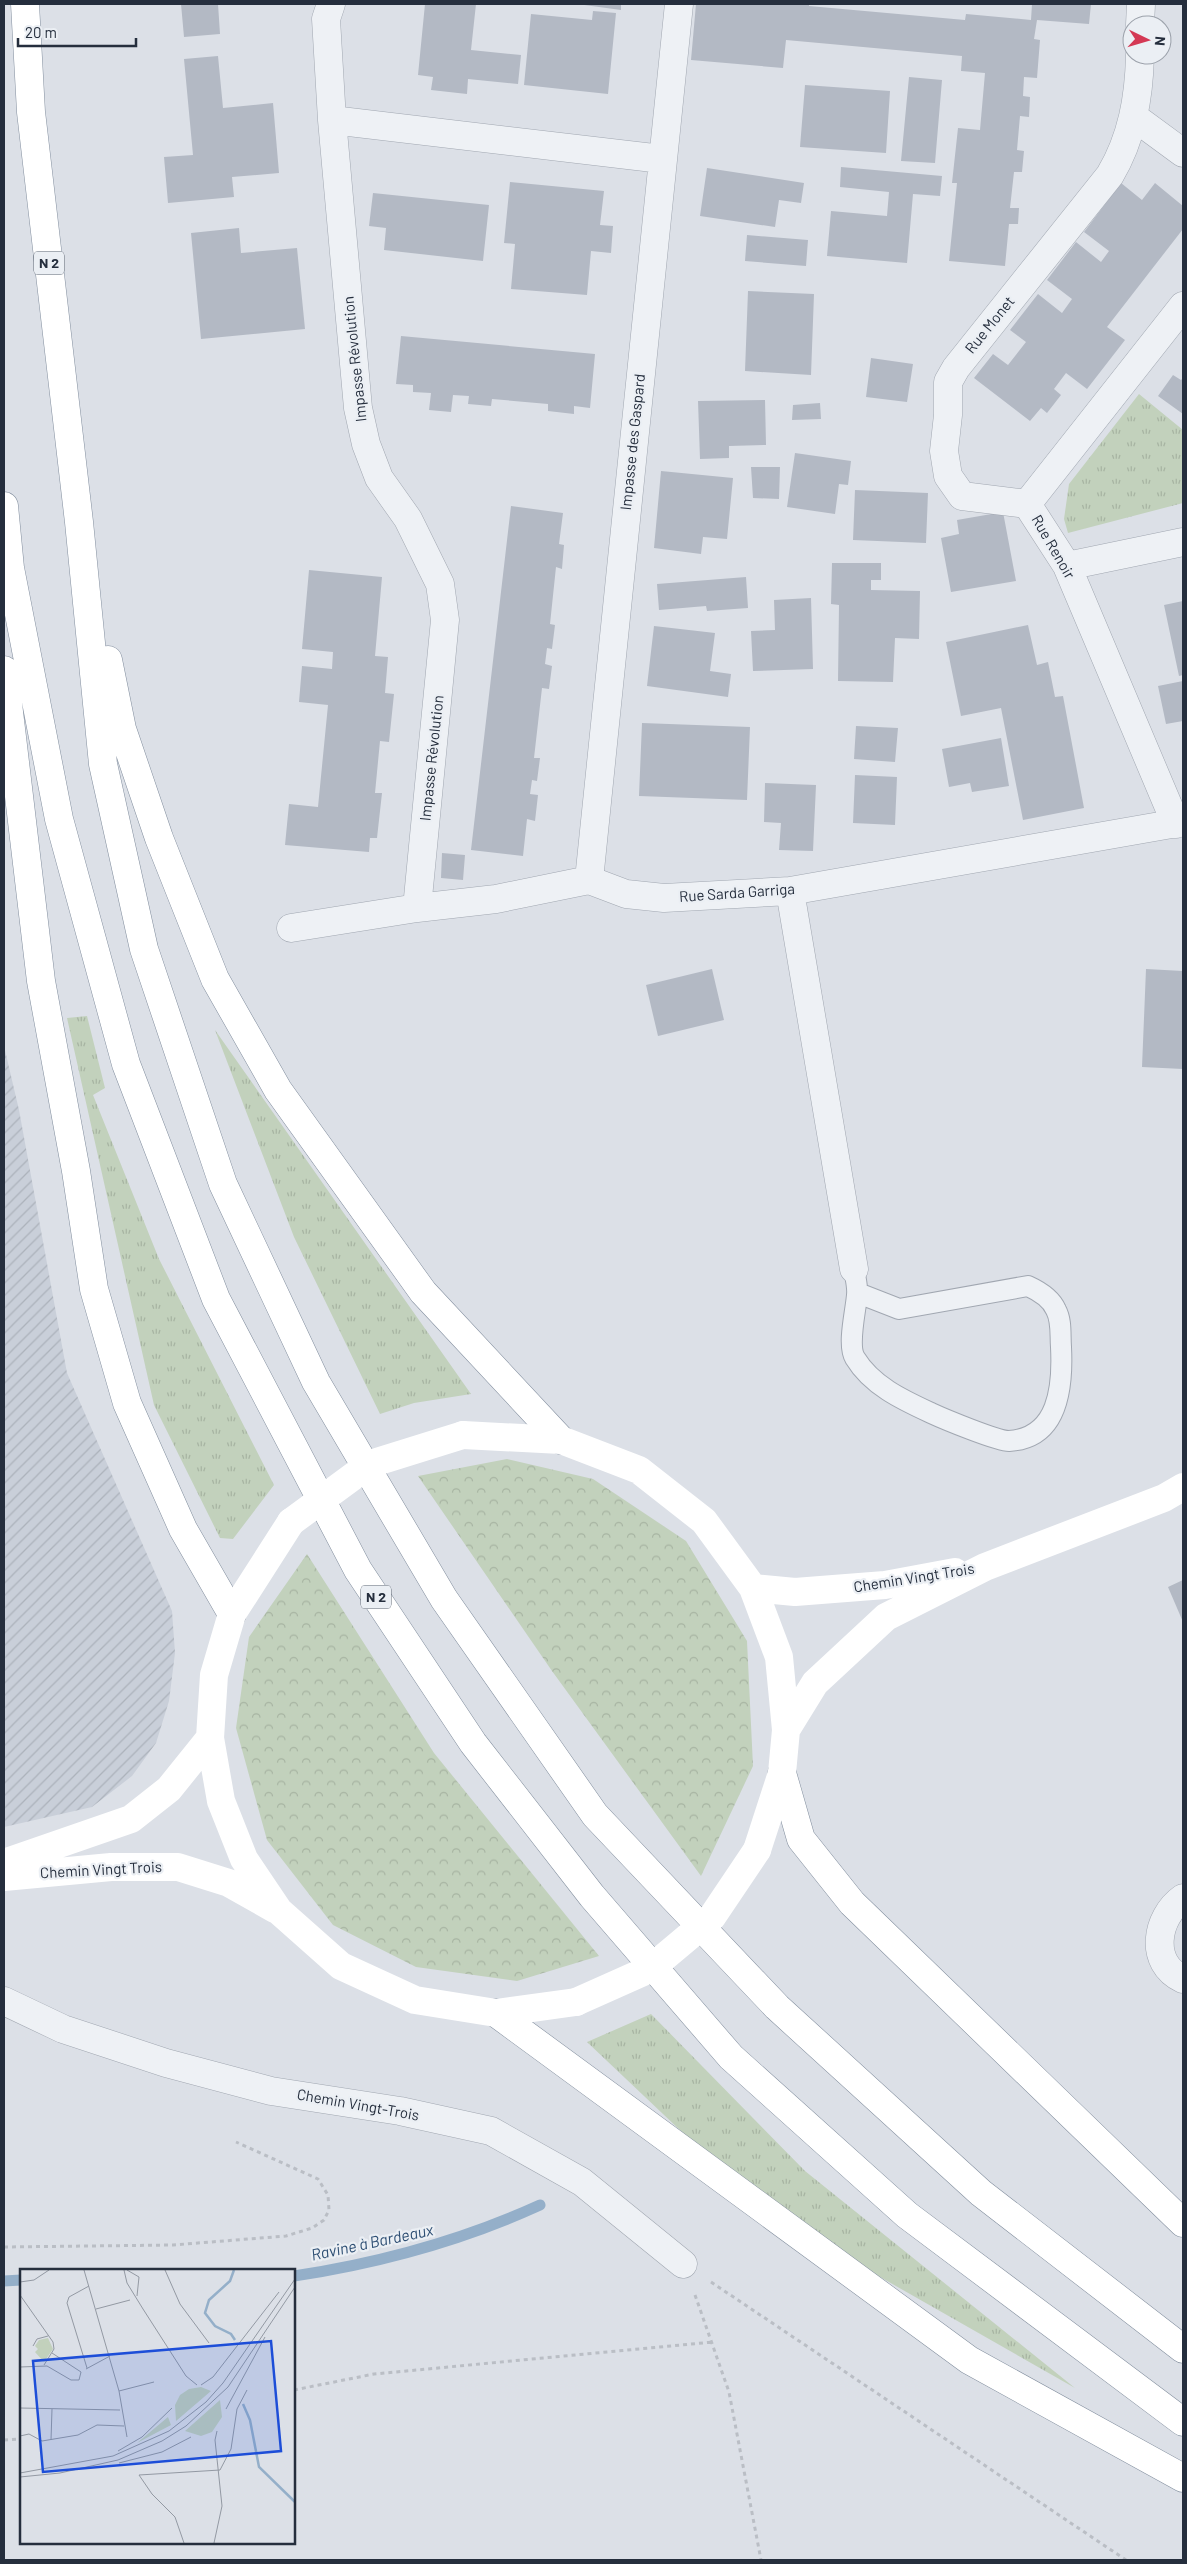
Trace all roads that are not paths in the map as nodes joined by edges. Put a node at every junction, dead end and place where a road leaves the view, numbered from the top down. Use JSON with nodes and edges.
{"nodes":[{"id":1,"x":24,"y":4,"type":"edge"},
{"id":2,"x":332,"y":4,"type":"edge"},
{"id":3,"x":679,"y":4,"type":"edge"},
{"id":4,"x":1139,"y":65,"type":"edge"},
{"id":5,"x":1134,"y":117,"type":"junction"},
{"id":6,"x":332,"y":120,"type":"junction"},
{"id":7,"x":1183,"y":153,"type":"edge"},
{"id":8,"x":662,"y":159,"type":"junction"},
{"id":9,"x":1183,"y":306,"type":"edge"},
{"id":10,"x":1027,"y":504,"type":"junction"},
{"id":11,"x":4,"y":506,"type":"edge"},
{"id":12,"x":79,"y":522,"type":"junction"},
{"id":13,"x":1183,"y":542,"type":"edge"},
{"id":14,"x":1067,"y":566,"type":"junction"},
{"id":15,"x":4,"y":670,"type":"edge"},
{"id":16,"x":1180,"y":823,"type":"edge"},
{"id":17,"x":589,"y":880,"type":"junction"},
{"id":18,"x":790,"y":891,"type":"junction"},
{"id":19,"x":417,"y":908,"type":"junction"},
{"id":20,"x":291,"y":928,"type":"dead end"},
{"id":21,"x":856,"y":1281,"type":"junction"},
{"id":22,"x":561,"y":1440,"type":"junction"},
{"id":23,"x":1183,"y":1487,"type":"edge"},
{"id":24,"x":984,"y":1567,"type":"junction"},
{"id":25,"x":753,"y":1588,"type":"junction"},
{"id":26,"x":232,"y":1614,"type":"junction"},
{"id":27,"x":786,"y":1730,"type":"junction"},
{"id":28,"x":210,"y":1738,"type":"junction"},
{"id":29,"x":782,"y":1773,"type":"junction"},
{"id":30,"x":4,"y":1863,"type":"edge"},
{"id":31,"x":4,"y":1877,"type":"edge"},
{"id":32,"x":1183,"y":1898,"type":"edge"},
{"id":33,"x":279,"y":1911,"type":"junction"},
{"id":34,"x":1183,"y":1979,"type":"edge"},
{"id":35,"x":4,"y":2001,"type":"edge"},
{"id":36,"x":496,"y":2013,"type":"junction"},
{"id":37,"x":1183,"y":2222,"type":"edge"},
{"id":38,"x":683,"y":2264,"type":"road end"},
{"id":39,"x":1183,"y":2349,"type":"edge"},
{"id":40,"x":1183,"y":2422,"type":"edge"},
{"id":41,"x":1183,"y":2478,"type":"edge"}],
"edges":[{"from":1,"to":12,"type":"main road","number":"N 2"},
{"from":2,"to":6,"type":"street","name":"Impasse Révolution"},
{"from":3,"to":8,"type":"street","name":"Impasse des Gaspard"},
{"from":4,"to":5,"type":"street","name":"Rue Monet"},
{"from":5,"to":7,"type":"street"},
{"from":5,"to":10,"type":"street","name":"Rue Monet"},
{"from":6,"to":8,"type":"street"},
{"from":6,"to":19,"type":"street","name":"Impasse Révolution"},
{"from":8,"to":17,"type":"street","name":"Impasse des Gaspard"},
{"from":9,"to":10,"type":"street","name":"Rue Renoir"},
{"from":10,"to":14,"type":"street","name":"Rue Renoir"},
{"from":11,"to":40,"type":"main road","number":"N 2"},
{"from":12,"to":22,"type":"main road"},
{"from":12,"to":39,"type":"main road","number":"N 2"},
{"from":13,"to":14,"type":"street"},
{"from":14,"to":16,"type":"street","name":"Rue Renoir"},
{"from":15,"to":26,"type":"main road"},
{"from":16,"to":18,"type":"street","name":"Rue Sarda Garriga"},
{"from":17,"to":18,"type":"street","name":"Rue Sarda Garriga"},
{"from":17,"to":19,"type":"street"},
{"from":18,"to":21,"type":"street"},
{"from":19,"to":20,"type":"street"},
{"from":21,"to":21,"type":"lane"},
{"from":22,"to":25,"type":"main road"},
{"from":22,"to":26,"type":"main road","bridge":true},
{"from":23,"to":24,"type":"main road","name":"Chemin Vingt Trois"},
{"from":24,"to":25,"type":"main road","name":"Chemin Vingt Trois"},
{"from":24,"to":27,"type":"main road","name":"Chemin Vingt Trois"},
{"from":25,"to":27,"type":"main road"},
{"from":26,"to":28,"type":"main road"},
{"from":27,"to":29,"type":"main road"},
{"from":28,"to":30,"type":"main road","name":"Chemin Vingt Trois"},
{"from":28,"to":33,"type":"main road"},
{"from":29,"to":36,"type":"main road","bridge":true},
{"from":29,"to":37,"type":"main road"},
{"from":31,"to":33,"type":"main road","name":"Chemin Vingt Trois"},
{"from":32,"to":34,"type":"street"},
{"from":33,"to":36,"type":"main road"},
{"from":35,"to":38,"type":"street","name":"Chemin Vingt-Trois"},
{"from":36,"to":41,"type":"main road"}]}
